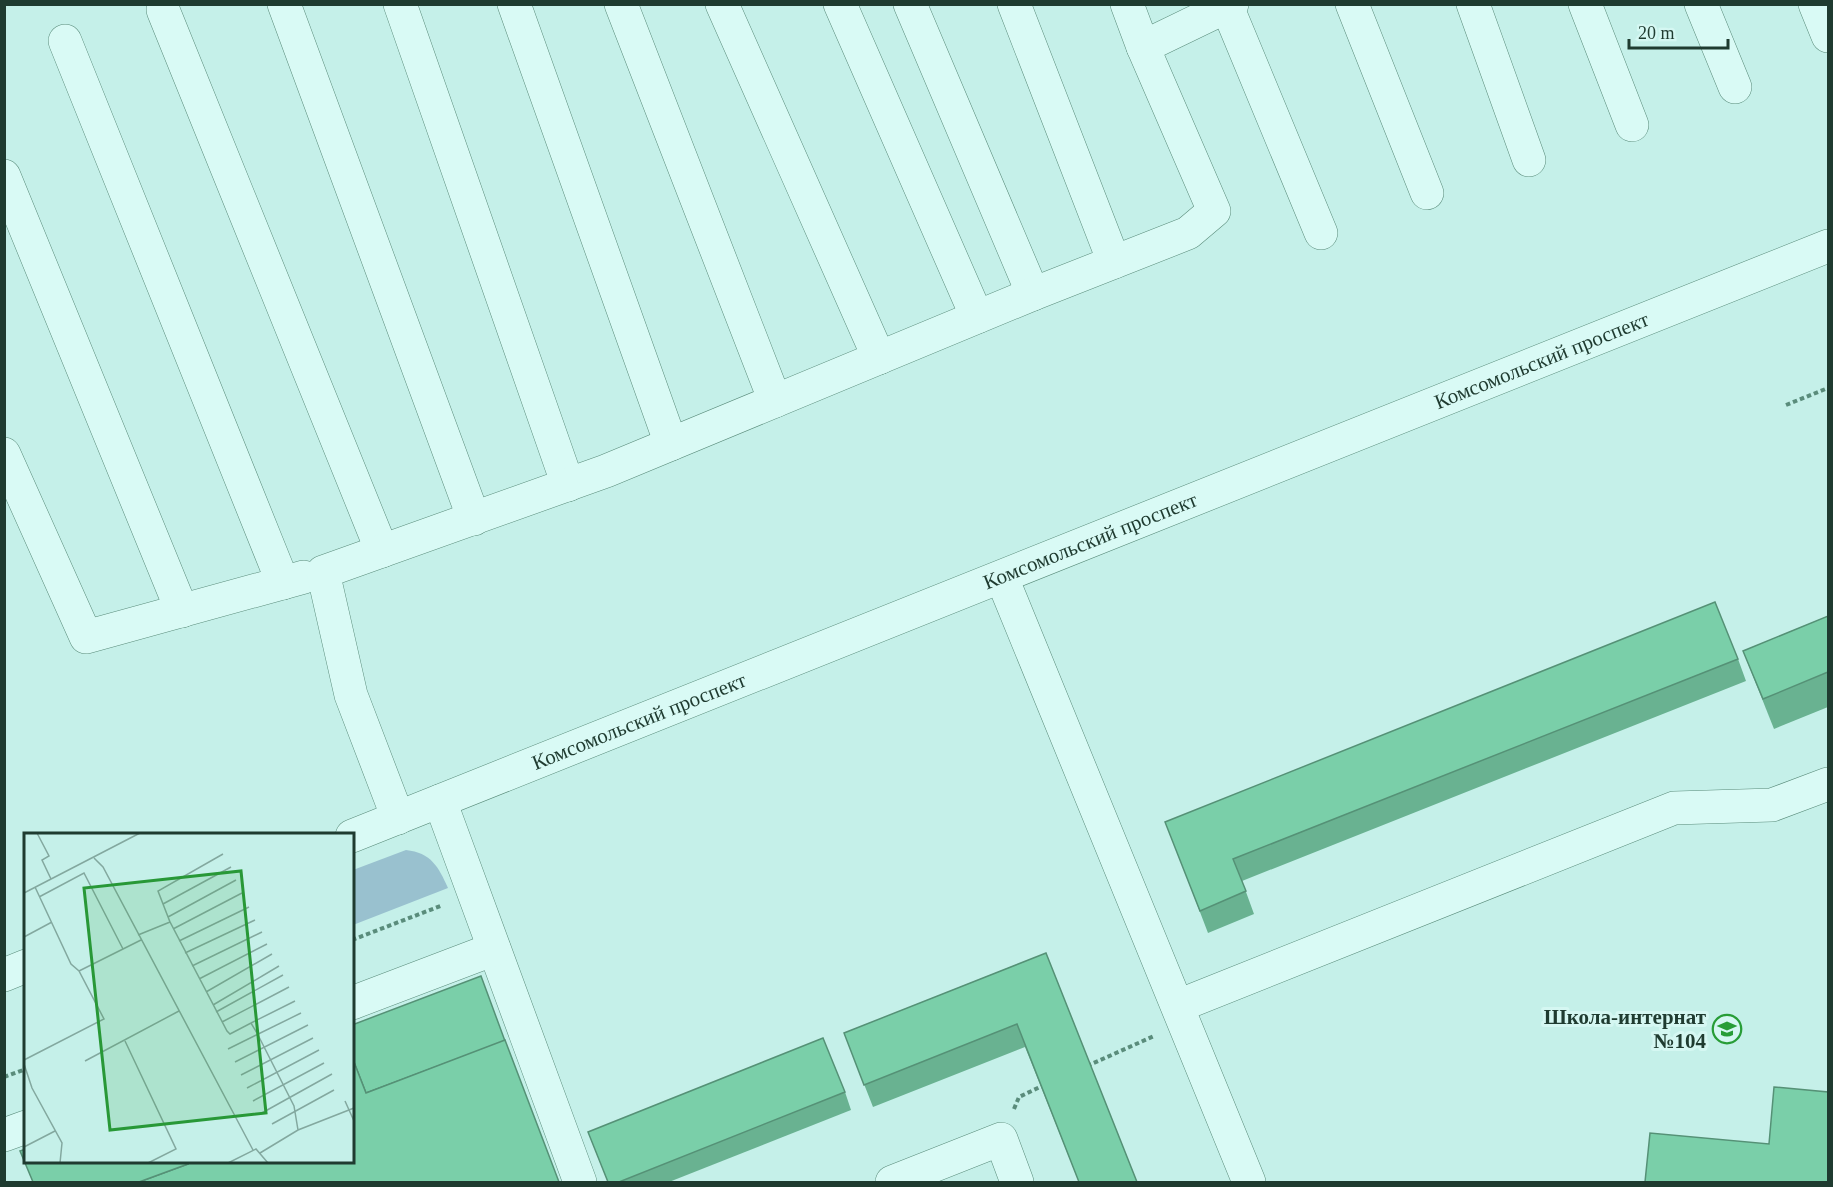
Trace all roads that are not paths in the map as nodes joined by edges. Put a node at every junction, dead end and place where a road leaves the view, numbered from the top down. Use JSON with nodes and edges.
{"nodes":[{"id":1,"x":285,"y":4,"type":"edge"},
{"id":2,"x":400,"y":4,"type":"edge"},
{"id":3,"x":514,"y":4,"type":"edge"},
{"id":4,"x":621,"y":4,"type":"edge"},
{"id":5,"x":722,"y":4,"type":"edge"},
{"id":6,"x":840,"y":4,"type":"edge"},
{"id":7,"x":910,"y":4,"type":"edge"},
{"id":8,"x":1014,"y":4,"type":"edge"},
{"id":9,"x":1127,"y":4,"type":"edge"},
{"id":10,"x":1352,"y":4,"type":"edge"},
{"id":11,"x":1473,"y":4,"type":"edge"},
{"id":12,"x":1584,"y":4,"type":"edge"},
{"id":13,"x":1701,"y":4,"type":"edge"},
{"id":14,"x":1815,"y":4,"type":"edge"},
{"id":15,"x":1228,"y":5,"type":"edge"},
{"id":16,"x":163,"y":10,"type":"dead end"},
{"id":17,"x":1828,"y":36,"type":"edge"},
{"id":18,"x":65,"y":41,"type":"dead end"},
{"id":19,"x":1143,"y":47,"type":"junction"},
{"id":20,"x":1735,"y":87,"type":"dead end"},
{"id":21,"x":1632,"y":125,"type":"dead end"},
{"id":22,"x":1530,"y":160,"type":"dead end"},
{"id":23,"x":4,"y":176,"type":"edge"},
{"id":24,"x":1427,"y":193,"type":"dead end"},
{"id":25,"x":1321,"y":233,"type":"dead end"},
{"id":26,"x":1828,"y":246,"type":"edge"},
{"id":27,"x":1114,"y":262,"type":"junction"},
{"id":28,"x":1033,"y":294,"type":"junction"},
{"id":29,"x":977,"y":317,"type":"junction"},
{"id":30,"x":879,"y":358,"type":"junction"},
{"id":31,"x":775,"y":401,"type":"junction"},
{"id":32,"x":671,"y":444,"type":"junction"},
{"id":33,"x":4,"y":454,"type":"edge"},
{"id":34,"x":568,"y":485,"type":"junction"},
{"id":35,"x":474,"y":519,"type":"junction"},
{"id":36,"x":382,"y":551,"type":"junction"},
{"id":37,"x":323,"y":572,"type":"junction"},
{"id":38,"x":1002,"y":578,"type":"junction"},
{"id":39,"x":283,"y":584,"type":"junction"},
{"id":40,"x":182,"y":611,"type":"junction"},
{"id":41,"x":1828,"y":784,"type":"edge"},
{"id":42,"x":440,"y":801,"type":"junction"},
{"id":43,"x":398,"y":818,"type":"junction"},
{"id":44,"x":354,"y":835,"type":"edge"},
{"id":45,"x":494,"y":949,"type":"junction"},
{"id":46,"x":24,"y":967,"type":"edge"},
{"id":47,"x":4,"y":975,"type":"edge"},
{"id":48,"x":354,"y":1002,"type":"edge"},
{"id":49,"x":1181,"y":1014,"type":"junction"},
{"id":50,"x":24,"y":1128,"type":"edge"},
{"id":51,"x":4,"y":1135,"type":"edge"},
{"id":52,"x":580,"y":1182,"type":"edge"},
{"id":53,"x":891,"y":1182,"type":"edge"},
{"id":54,"x":1017,"y":1182,"type":"edge"},
{"id":55,"x":1249,"y":1182,"type":"edge"}],
"edges":[{"from":1,"to":35,"type":"street"},
{"from":2,"to":34,"type":"street"},
{"from":3,"to":32,"type":"street"},
{"from":4,"to":31,"type":"street"},
{"from":5,"to":30,"type":"street"},
{"from":6,"to":29,"type":"street"},
{"from":7,"to":28,"type":"street"},
{"from":8,"to":27,"type":"street"},
{"from":9,"to":19,"type":"street"},
{"from":10,"to":24,"type":"street"},
{"from":11,"to":22,"type":"street"},
{"from":12,"to":21,"type":"street"},
{"from":13,"to":20,"type":"street"},
{"from":14,"to":17,"type":"street"},
{"from":15,"to":19,"type":"street"},
{"from":15,"to":25,"type":"street"},
{"from":16,"to":36,"type":"street"},
{"from":18,"to":39,"type":"street"},
{"from":19,"to":27,"type":"street"},
{"from":23,"to":40,"type":"street"},
{"from":26,"to":38,"type":"street","name":"Комсомольский проспект"},
{"from":27,"to":28,"type":"street"},
{"from":28,"to":29,"type":"street"},
{"from":29,"to":30,"type":"street"},
{"from":30,"to":31,"type":"street"},
{"from":31,"to":32,"type":"street"},
{"from":32,"to":34,"type":"street"},
{"from":33,"to":40,"type":"street"},
{"from":34,"to":35,"type":"street"},
{"from":35,"to":36,"type":"street"},
{"from":36,"to":37,"type":"street"},
{"from":37,"to":39,"type":"street"},
{"from":37,"to":43,"type":"street"},
{"from":38,"to":42,"type":"street","name":"Комсомольский проспект"},
{"from":38,"to":49,"type":"street"},
{"from":39,"to":40,"type":"street"},
{"from":41,"to":49,"type":"street"},
{"from":42,"to":43,"type":"street","name":"Комсомольский проспект"},
{"from":42,"to":45,"type":"street"},
{"from":43,"to":44,"type":"street","name":"Комсомольский проспект"},
{"from":45,"to":48,"type":"street"},
{"from":45,"to":52,"type":"street"},
{"from":46,"to":47,"type":"street"},
{"from":49,"to":55,"type":"street"},
{"from":50,"to":51,"type":"street"},
{"from":53,"to":54,"type":"street"}]}
